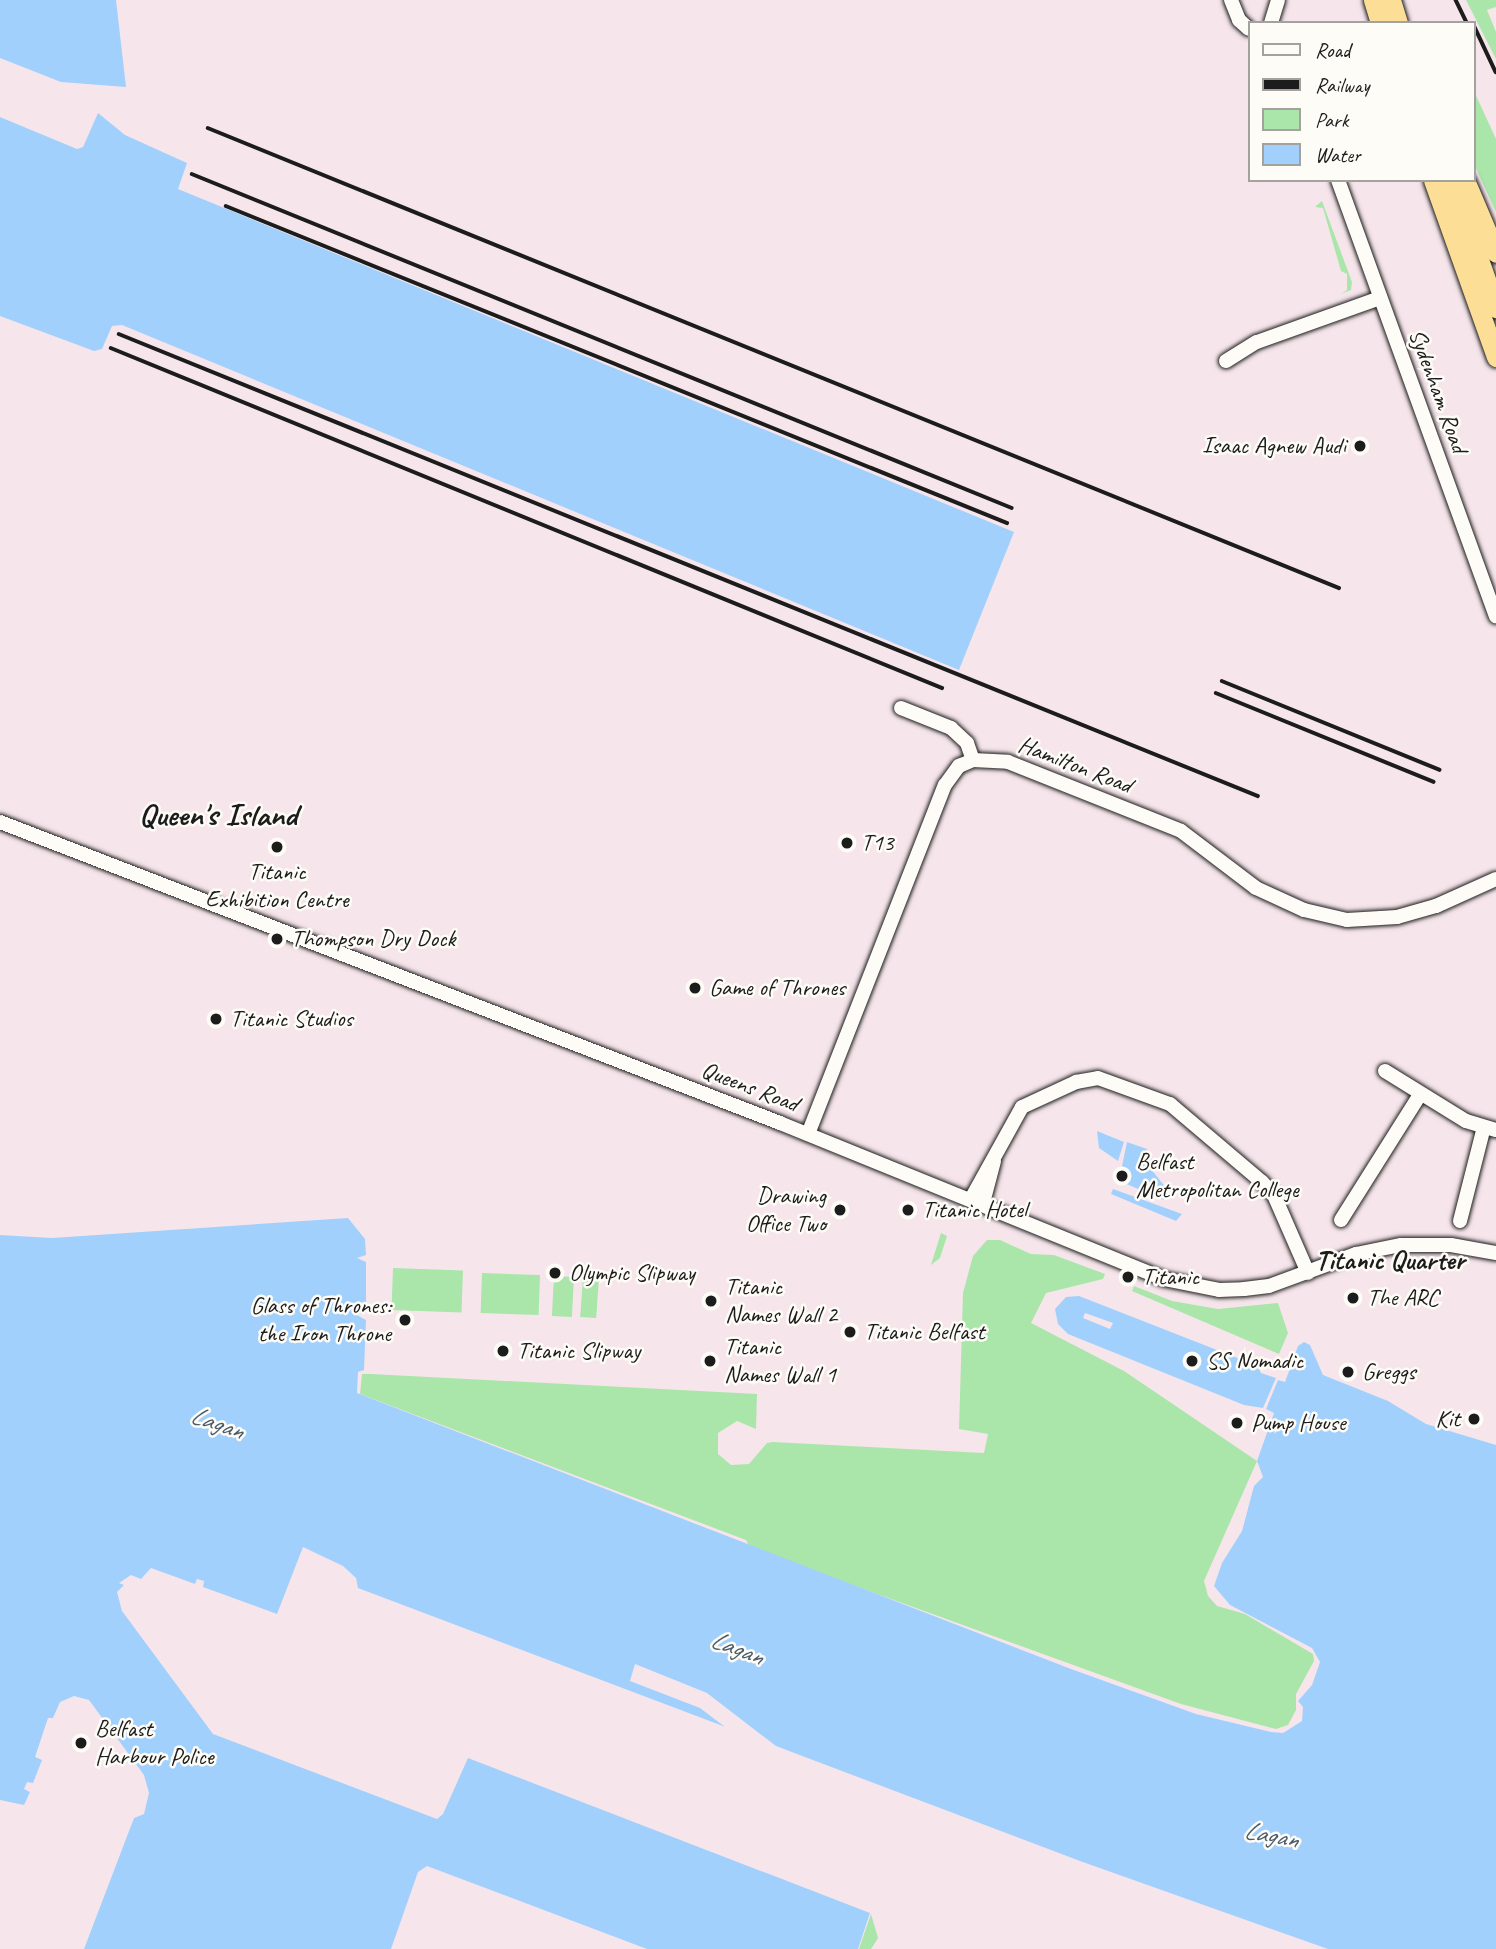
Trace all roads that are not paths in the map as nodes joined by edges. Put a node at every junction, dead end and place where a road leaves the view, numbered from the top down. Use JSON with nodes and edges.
{"nodes":[{"id":1,"x":1231,"y":0,"type":"edge"},
{"id":2,"x":1373,"y":0,"type":"edge"},
{"id":3,"x":1391,"y":0,"type":"edge"},
{"id":4,"x":1278,"y":1,"type":"edge"},
{"id":5,"x":1272,"y":21,"type":"edge"},
{"id":6,"x":1284,"y":21,"type":"edge"},
{"id":7,"x":1379,"y":21,"type":"edge"},
{"id":8,"x":1397,"y":21,"type":"edge"},
{"id":9,"x":1248,"y":28,"type":"edge"},
{"id":10,"x":1339,"y":182,"type":"edge"},
{"id":11,"x":1434,"y":182,"type":"edge"},
{"id":12,"x":1452,"y":182,"type":"edge"},
{"id":13,"x":1466,"y":182,"type":"edge"},
{"id":14,"x":1496,"y":254,"type":"edge"},
{"id":15,"x":1381,"y":298,"type":"junction"},
{"id":16,"x":1496,"y":308,"type":"edge"},
{"id":17,"x":1496,"y":357,"type":"edge"},
{"id":18,"x":1226,"y":360,"type":"dead end"},
{"id":19,"x":1496,"y":616,"type":"edge"},
{"id":20,"x":901,"y":708,"type":"dead end"},
{"id":21,"x":973,"y":760,"type":"junction"},
{"id":22,"x":0,"y":822,"type":"edge"},
{"id":23,"x":1496,"y":879,"type":"edge"},
{"id":24,"x":1385,"y":1071,"type":"dead end"},
{"id":25,"x":1419,"y":1096,"type":"junction"},
{"id":26,"x":1490,"y":1129,"type":"edge"},
{"id":27,"x":808,"y":1134,"type":"junction"},
{"id":28,"x":977,"y":1201,"type":"junction"},
{"id":29,"x":1341,"y":1220,"type":"dead end"},
{"id":30,"x":1460,"y":1221,"type":"dead end"},
{"id":31,"x":1496,"y":1253,"type":"edge"},
{"id":32,"x":1308,"y":1273,"type":"junction"}],
"edges":[{"from":1,"to":9,"type":"street"},
{"from":2,"to":7,"type":"highway"},
{"from":3,"to":8,"type":"highway"},
{"from":4,"to":5,"type":"street"},
{"from":4,"to":6,"type":"street"},
{"from":10,"to":15,"type":"street","name":"Sydenham Road"},
{"from":11,"to":17,"type":"highway"},
{"from":12,"to":16,"type":"highway"},
{"from":13,"to":14,"type":"highway"},
{"from":15,"to":18,"type":"street"},
{"from":15,"to":19,"type":"street","name":"Sydenham Road"},
{"from":20,"to":21,"type":"street"},
{"from":21,"to":23,"type":"street","name":"Hamilton Road"},
{"from":21,"to":27,"type":"street"},
{"from":22,"to":27,"type":"street","name":"Queens Road"},
{"from":24,"to":25,"type":"street"},
{"from":25,"to":26,"type":"street"},
{"from":25,"to":29,"type":"street"},
{"from":26,"to":30,"type":"street"},
{"from":27,"to":28,"type":"street","name":"Queens Road"},
{"from":28,"to":32,"type":"street","name":"Queens Road"},
{"from":28,"to":32,"type":"street"},
{"from":31,"to":32,"type":"street","name":"Queens Road"}]}
